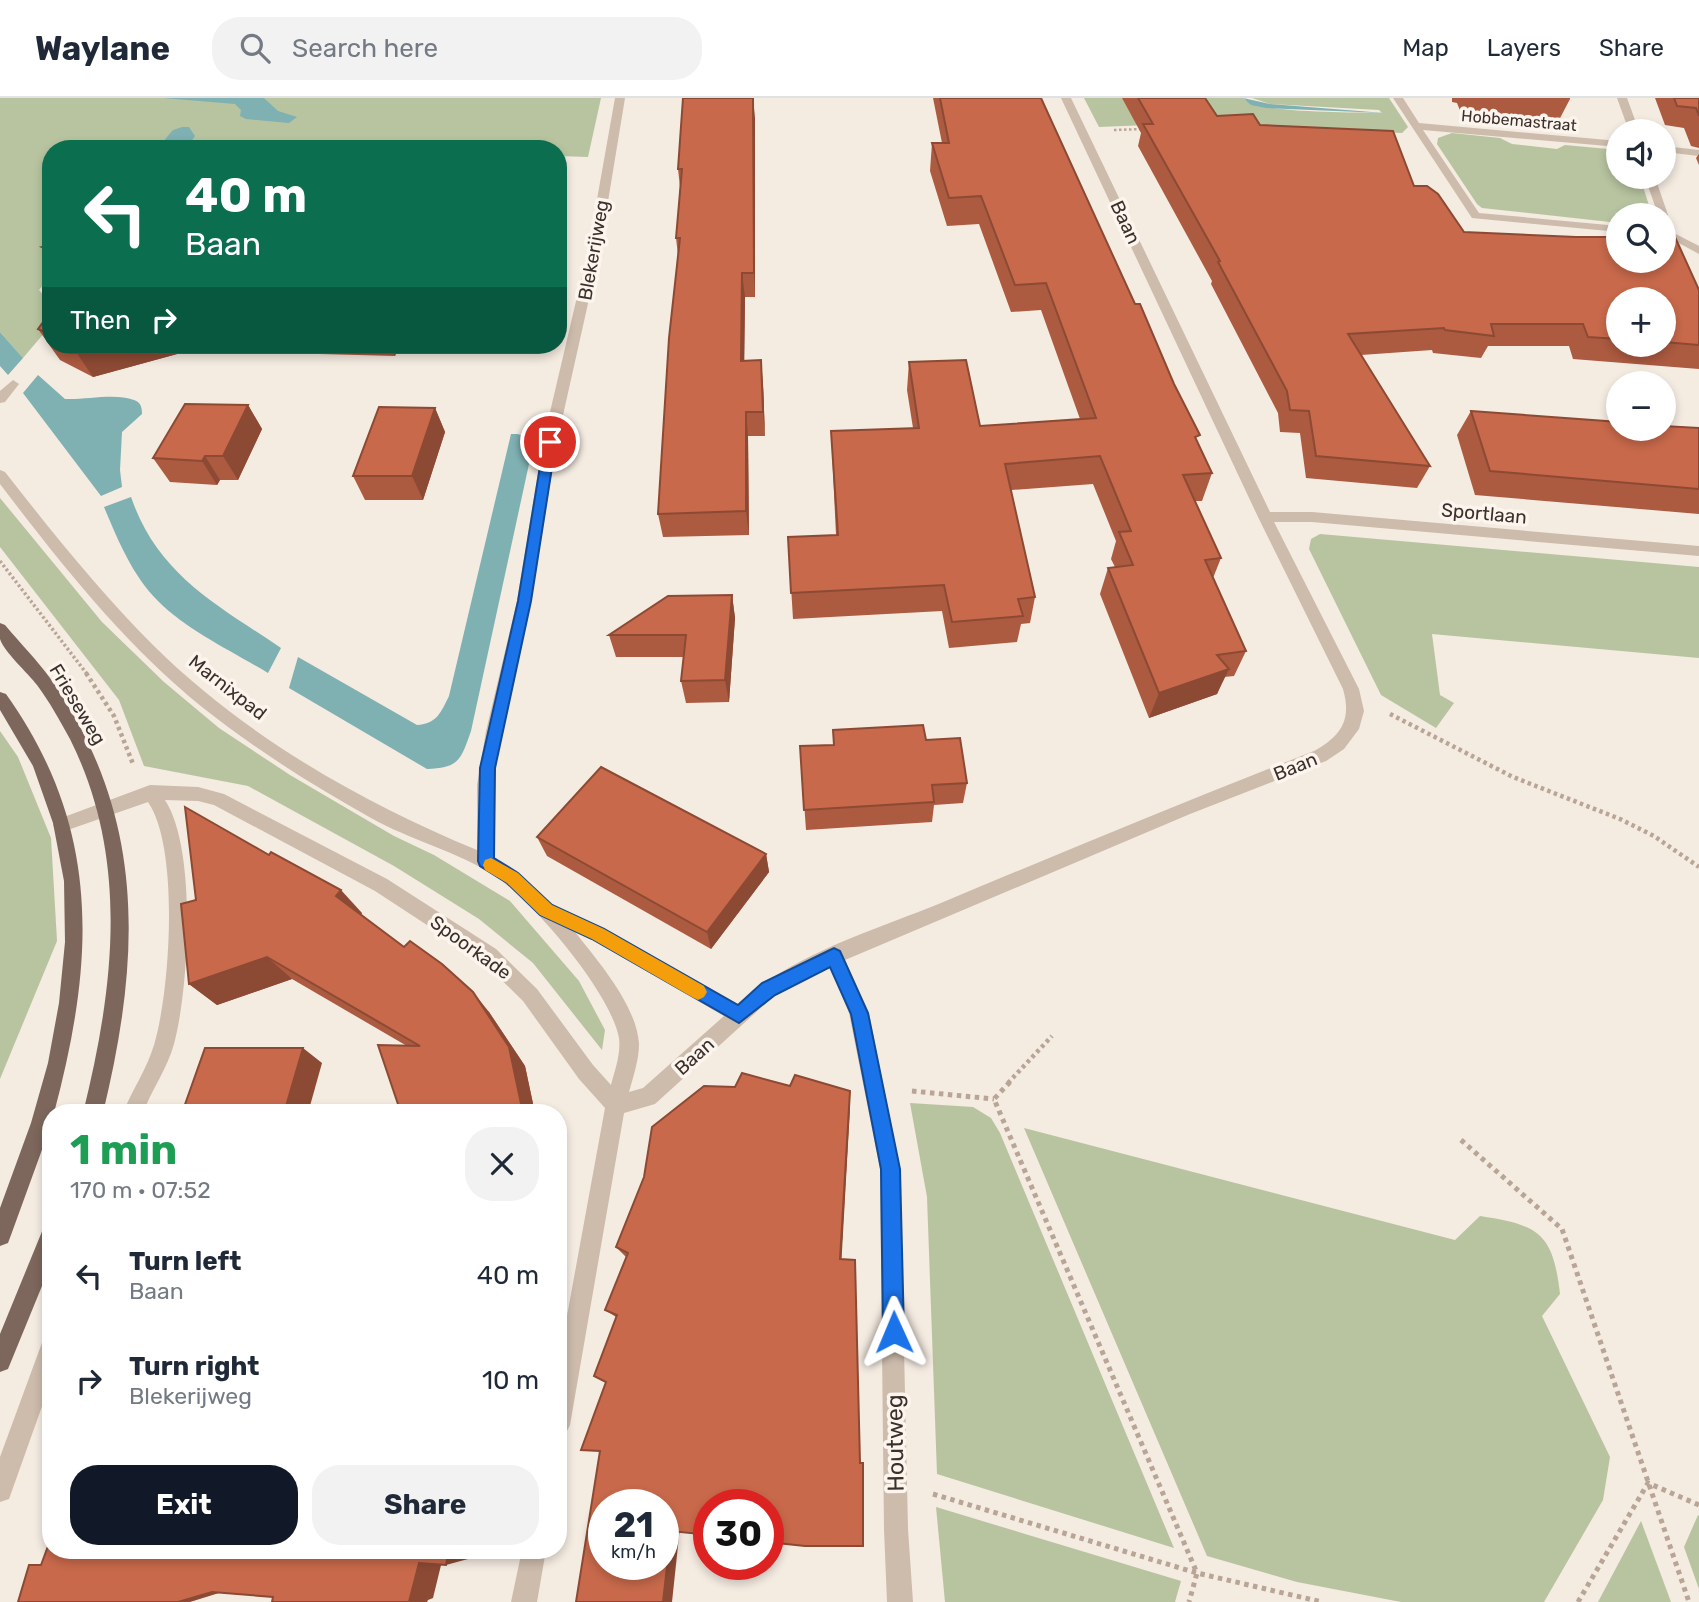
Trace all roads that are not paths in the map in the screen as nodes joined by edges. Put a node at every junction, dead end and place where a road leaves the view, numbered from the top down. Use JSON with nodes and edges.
{"nodes":[{"id":1,"x":620,"y":98,"type":"edge"},
{"id":2,"x":1066,"y":98,"type":"edge"},
{"id":3,"x":1398,"y":98,"type":"edge"},
{"id":4,"x":1622,"y":98,"type":"edge"},
{"id":5,"x":1630,"y":119,"type":"edge"},
{"id":6,"x":1417,"y":126,"type":"junction"},
{"id":7,"x":1606,"y":143,"type":"edge"},
{"id":8,"x":1676,"y":150,"type":"edge"},
{"id":9,"x":1699,"y":153,"type":"edge"},
{"id":10,"x":1606,"y":228,"type":"edge"},
{"id":11,"x":1676,"y":239,"type":"edge"},
{"id":12,"x":1699,"y":251,"type":"edge"},
{"id":13,"x":13,"y":384,"type":"dead end"},
{"id":14,"x":0,"y":399,"type":"edge"},
{"id":15,"x":0,"y":475,"type":"edge"},
{"id":16,"x":1265,"y":516,"type":"junction"},
{"id":17,"x":1699,"y":551,"type":"edge"},
{"id":18,"x":0,"y":629,"type":"edge"},
{"id":19,"x":0,"y":698,"type":"edge"},
{"id":20,"x":150,"y":793,"type":"junction"},
{"id":21,"x":105,"y":809,"type":"junction"},
{"id":22,"x":62,"y":825,"type":"junction"},
{"id":23,"x":486,"y":861,"type":"junction"},
{"id":24,"x":546,"y":910,"type":"junction"},
{"id":25,"x":834,"y":956,"type":"junction"},
{"id":26,"x":739,"y":1015,"type":"junction"},
{"id":27,"x":51,"y":1104,"type":"edge"},
{"id":28,"x":96,"y":1104,"type":"edge"},
{"id":29,"x":136,"y":1104,"type":"edge"},
{"id":30,"x":616,"y":1105,"type":"junction"},
{"id":31,"x":42,"y":1141,"type":"edge"},
{"id":32,"x":0,"y":1235,"type":"edge"},
{"id":33,"x":42,"y":1259,"type":"edge"},
{"id":34,"x":0,"y":1361,"type":"edge"},
{"id":35,"x":42,"y":1373,"type":"edge"},
{"id":36,"x":567,"y":1379,"type":"edge"},
{"id":37,"x":0,"y":1490,"type":"edge"},
{"id":38,"x":532,"y":1559,"type":"edge"},
{"id":39,"x":524,"y":1602,"type":"edge"},
{"id":40,"x":900,"y":1602,"type":"edge"}],
"edges":[{"from":1,"to":23,"type":"street","name":"Blekerijweg"},
{"from":2,"to":16,"type":"street","name":"Baan"},
{"from":3,"to":6,"type":"street"},
{"from":4,"to":5,"type":"street"},
{"from":6,"to":7,"type":"street","name":"Hobbemastraat"},
{"from":6,"to":10,"type":"street"},
{"from":8,"to":9,"type":"street"},
{"from":11,"to":12,"type":"street"},
{"from":13,"to":14,"type":"street"},
{"from":15,"to":23,"type":"street","name":"Marnixpad"},
{"from":16,"to":17,"type":"street","name":"Sportlaan"},
{"from":16,"to":25,"type":"street","name":"Baan"},
{"from":18,"to":21,"type":"main road","name":"Frieseweg"},
{"from":19,"to":22,"type":"main road"},
{"from":20,"to":21,"type":"street","name":"Spoorkade"},
{"from":20,"to":29,"type":"street"},
{"from":20,"to":30,"type":"street","name":"Spoorkade"},
{"from":21,"to":22,"type":"street","name":"Spoorkade"},
{"from":21,"to":28,"type":"main road","name":"Frieseweg"},
{"from":22,"to":27,"type":"main road"},
{"from":23,"to":24,"type":"street"},
{"from":24,"to":26,"type":"street"},
{"from":24,"to":30,"type":"street"},
{"from":25,"to":26,"type":"street","name":"Baan"},
{"from":25,"to":40,"type":"street","name":"Houtweg"},
{"from":26,"to":30,"type":"street","name":"Baan"},
{"from":30,"to":36,"type":"street"},
{"from":31,"to":32,"type":"main road"},
{"from":33,"to":34,"type":"main road"},
{"from":35,"to":37,"type":"street"},
{"from":38,"to":39,"type":"street"}]}
